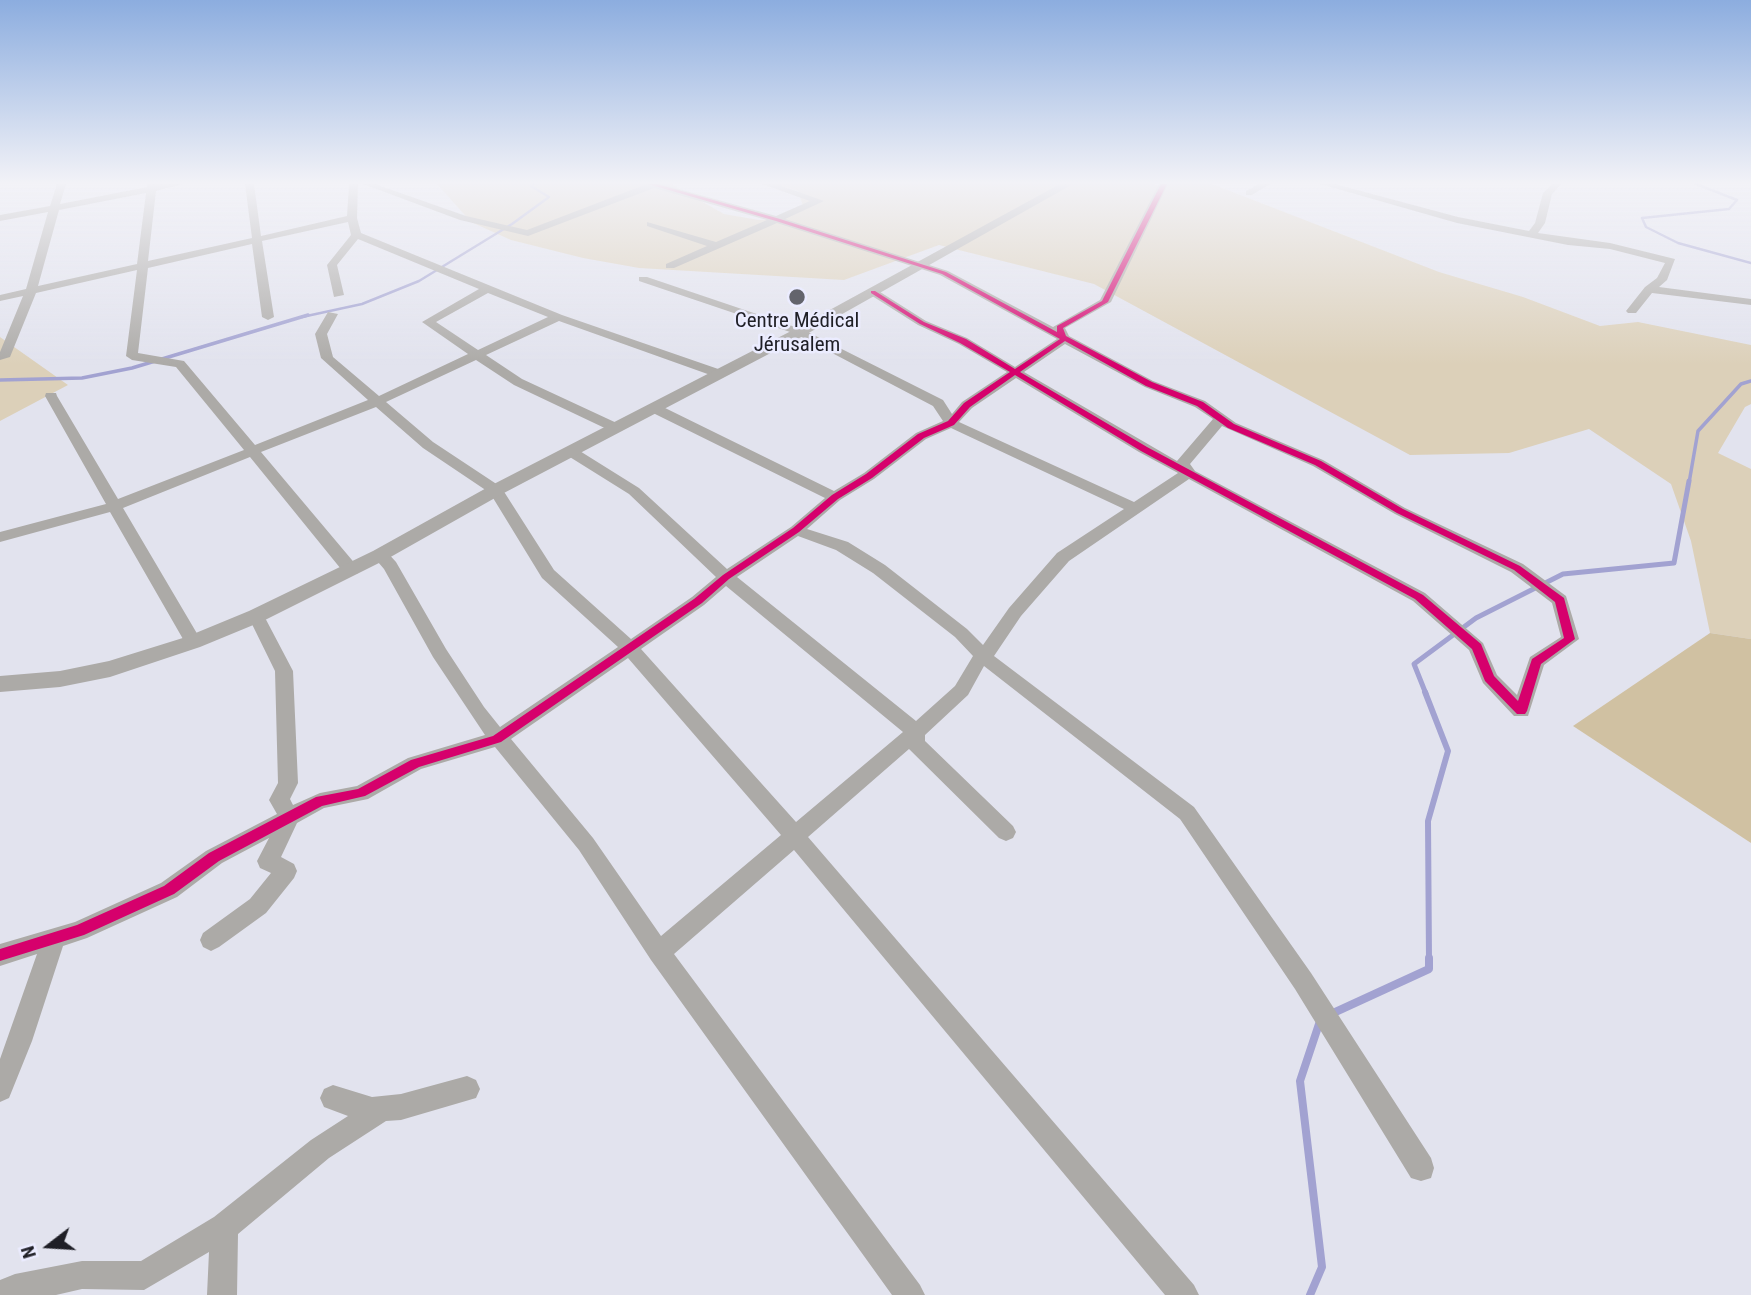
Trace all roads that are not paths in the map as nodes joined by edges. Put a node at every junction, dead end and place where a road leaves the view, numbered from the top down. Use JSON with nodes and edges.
{"nodes":[{"id":1,"x":44,"y":244,"type":"edge"},
{"id":2,"x":145,"y":244,"type":"edge"},
{"id":3,"x":235,"y":244,"type":"edge"},
{"id":4,"x":257,"y":244,"type":"edge"},
{"id":5,"x":348,"y":244,"type":"edge"},
{"id":6,"x":379,"y":244,"type":"edge"},
{"id":7,"x":712,"y":244,"type":"edge"},
{"id":8,"x":721,"y":244,"type":"edge"},
{"id":9,"x":857,"y":244,"type":"edge"},
{"id":10,"x":956,"y":244,"type":"edge"},
{"id":11,"x":1134,"y":244,"type":"edge"},
{"id":12,"x":1600,"y":244,"type":"edge"},
{"id":13,"x":717,"y":246,"type":"junction"},
{"id":14,"x":920,"y":264,"type":"junction"},
{"id":15,"x":670,"y":266,"type":"dead end"},
{"id":16,"x":142,"y":268,"type":"junction"},
{"id":17,"x":643,"y":279,"type":"dead end"},
{"id":18,"x":487,"y":289,"type":"junction"},
{"id":19,"x":1649,"y":289,"type":"junction"},
{"id":20,"x":31,"y":291,"type":"junction"},
{"id":21,"x":873,"y":292,"type":"junction"},
{"id":22,"x":338,"y":295,"type":"dead end"},
{"id":23,"x":0,"y":298,"type":"edge"},
{"id":24,"x":1751,"y":302,"type":"edge"},
{"id":25,"x":1632,"y":311,"type":"dead end"},
{"id":26,"x":332,"y":314,"type":"dead end"},
{"id":27,"x":268,"y":317,"type":"dead end"},
{"id":28,"x":558,"y":317,"type":"junction"},
{"id":29,"x":800,"y":332,"type":"junction"},
{"id":30,"x":1065,"y":339,"type":"junction"},
{"id":31,"x":480,"y":354,"type":"junction"},
{"id":32,"x":4,"y":357,"type":"dead end"},
{"id":33,"x":720,"y":374,"type":"junction"},
{"id":34,"x":1015,"y":374,"type":"junction"},
{"id":35,"x":51,"y":396,"type":"dead end"},
{"id":36,"x":378,"y":401,"type":"junction"},
{"id":37,"x":656,"y":409,"type":"junction"},
{"id":38,"x":1221,"y":418,"type":"junction"},
{"id":39,"x":951,"y":423,"type":"junction"},
{"id":40,"x":616,"y":428,"type":"junction"},
{"id":41,"x":253,"y":450,"type":"junction"},
{"id":42,"x":570,"y":451,"type":"junction"},
{"id":43,"x":1188,"y":472,"type":"junction"},
{"id":44,"x":496,"y":490,"type":"junction"},
{"id":45,"x":835,"y":497,"type":"junction"},
{"id":46,"x":114,"y":506,"type":"junction"},
{"id":47,"x":1136,"y":509,"type":"junction"},
{"id":48,"x":796,"y":530,"type":"junction"},
{"id":49,"x":0,"y":537,"type":"edge"},
{"id":50,"x":380,"y":555,"type":"junction"},
{"id":51,"x":351,"y":570,"type":"junction"},
{"id":52,"x":726,"y":577,"type":"junction"},
{"id":53,"x":256,"y":616,"type":"junction"},
{"id":54,"x":192,"y":642,"type":"junction"},
{"id":55,"x":630,"y":648,"type":"junction"},
{"id":56,"x":984,"y":657,"type":"junction"},
{"id":57,"x":0,"y":684,"type":"edge"},
{"id":58,"x":916,"y":732,"type":"junction"},
{"id":59,"x":497,"y":739,"type":"junction"},
{"id":60,"x":290,"y":817,"type":"junction"},
{"id":61,"x":1006,"y":832,"type":"dead end"},
{"id":62,"x":795,"y":836,"type":"junction"},
{"id":63,"x":54,"y":939,"type":"junction"},
{"id":64,"x":211,"y":940,"type":"dead end"},
{"id":65,"x":659,"y":952,"type":"junction"},
{"id":66,"x":0,"y":955,"type":"edge"},
{"id":67,"x":0,"y":1089,"type":"edge"},
{"id":68,"x":467,"y":1089,"type":"dead end"},
{"id":69,"x":333,"y":1098,"type":"dead end"},
{"id":70,"x":382,"y":1109,"type":"junction"},
{"id":71,"x":1421,"y":1168,"type":"dead end"},
{"id":72,"x":224,"y":1227,"type":"junction"},
{"id":73,"x":0,"y":1295,"type":"edge"},
{"id":74,"x":222,"y":1295,"type":"edge"},
{"id":75,"x":910,"y":1295,"type":"edge"},
{"id":76,"x":1184,"y":1295,"type":"edge"}],
"edges":[{"from":1,"to":20,"type":"street"},
{"from":2,"to":16,"type":"street"},
{"from":3,"to":16,"type":"street"},
{"from":4,"to":27,"type":"street"},
{"from":5,"to":22,"type":"street"},
{"from":6,"to":18,"type":"street"},
{"from":7,"to":13,"type":"street"},
{"from":8,"to":13,"type":"street"},
{"from":9,"to":14,"type":"street"},
{"from":10,"to":14,"type":"street"},
{"from":11,"to":30,"type":"street"},
{"from":12,"to":19,"type":"street"},
{"from":13,"to":15,"type":"street"},
{"from":14,"to":21,"type":"street"},
{"from":14,"to":30,"type":"street"},
{"from":16,"to":20,"type":"street"},
{"from":16,"to":41,"type":"street"},
{"from":17,"to":29,"type":"street"},
{"from":18,"to":28,"type":"street"},
{"from":18,"to":31,"type":"street"},
{"from":19,"to":24,"type":"street"},
{"from":19,"to":25,"type":"street"},
{"from":20,"to":23,"type":"street"},
{"from":20,"to":32,"type":"street"},
{"from":21,"to":29,"type":"street"},
{"from":21,"to":34,"type":"street"},
{"from":26,"to":36,"type":"street"},
{"from":28,"to":31,"type":"street"},
{"from":28,"to":33,"type":"street"},
{"from":29,"to":33,"type":"street"},
{"from":29,"to":39,"type":"street"},
{"from":30,"to":34,"type":"street"},
{"from":30,"to":38,"type":"street"},
{"from":31,"to":36,"type":"street"},
{"from":31,"to":40,"type":"street"},
{"from":33,"to":37,"type":"street"},
{"from":34,"to":39,"type":"street"},
{"from":34,"to":43,"type":"street"},
{"from":35,"to":46,"type":"street"},
{"from":36,"to":41,"type":"street"},
{"from":36,"to":44,"type":"street"},
{"from":37,"to":40,"type":"street"},
{"from":37,"to":45,"type":"street"},
{"from":38,"to":43,"type":"street"},
{"from":38,"to":43,"type":"street"},
{"from":39,"to":45,"type":"street"},
{"from":39,"to":47,"type":"street"},
{"from":40,"to":42,"type":"street"},
{"from":41,"to":46,"type":"street"},
{"from":41,"to":51,"type":"street"},
{"from":42,"to":44,"type":"street"},
{"from":42,"to":52,"type":"street"},
{"from":43,"to":47,"type":"street"},
{"from":44,"to":50,"type":"street"},
{"from":44,"to":55,"type":"street"},
{"from":45,"to":48,"type":"street"},
{"from":46,"to":49,"type":"street"},
{"from":46,"to":54,"type":"street"},
{"from":47,"to":56,"type":"street"},
{"from":48,"to":52,"type":"street"},
{"from":48,"to":56,"type":"street"},
{"from":50,"to":51,"type":"street"},
{"from":50,"to":59,"type":"street"},
{"from":51,"to":53,"type":"street"},
{"from":52,"to":55,"type":"street"},
{"from":52,"to":58,"type":"street"},
{"from":53,"to":54,"type":"street"},
{"from":53,"to":60,"type":"street"},
{"from":54,"to":57,"type":"street"},
{"from":55,"to":59,"type":"street"},
{"from":55,"to":62,"type":"street"},
{"from":56,"to":58,"type":"street"},
{"from":56,"to":71,"type":"street"},
{"from":58,"to":61,"type":"street"},
{"from":58,"to":62,"type":"street"},
{"from":59,"to":60,"type":"street"},
{"from":59,"to":65,"type":"street"},
{"from":60,"to":63,"type":"street"},
{"from":60,"to":64,"type":"street"},
{"from":62,"to":65,"type":"street"},
{"from":62,"to":76,"type":"street"},
{"from":63,"to":66,"type":"street"},
{"from":63,"to":67,"type":"street"},
{"from":65,"to":75,"type":"street"},
{"from":68,"to":70,"type":"street"},
{"from":69,"to":70,"type":"street"},
{"from":70,"to":72,"type":"street"},
{"from":72,"to":73,"type":"street"},
{"from":72,"to":74,"type":"street"}]}
